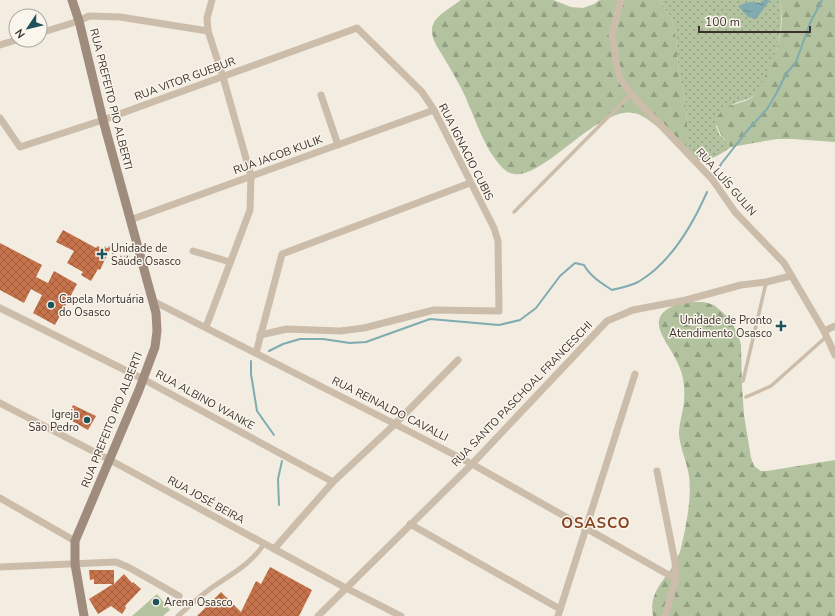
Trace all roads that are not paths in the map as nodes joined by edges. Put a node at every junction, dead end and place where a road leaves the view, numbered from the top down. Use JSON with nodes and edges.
{"nodes":[{"id":1,"x":72,"y":0,"type":"edge"},
{"id":2,"x":212,"y":0,"type":"edge"},
{"id":3,"x":621,"y":0,"type":"edge"},
{"id":4,"x":79,"y":21,"type":"junction"},
{"id":5,"x":357,"y":28,"type":"joint"},
{"id":6,"x":48,"y":31,"type":"edge"},
{"id":7,"x":208,"y":31,"type":"junction"},
{"id":8,"x":223,"y":77,"type":"junction"},
{"id":9,"x":631,"y":94,"type":"junction"},
{"id":10,"x":321,"y":95,"type":"dead end"},
{"id":11,"x":434,"y":110,"type":"junction"},
{"id":12,"x":0,"y":118,"type":"edge"},
{"id":13,"x":103,"y":120,"type":"junction"},
{"id":14,"x":338,"y":145,"type":"junction"},
{"id":15,"x":251,"y":176,"type":"junction"},
{"id":16,"x":470,"y":183,"type":"junction"},
{"id":17,"x":514,"y":212,"type":"dead end"},
{"id":18,"x":130,"y":220,"type":"junction"},
{"id":19,"x":193,"y":251,"type":"dead end"},
{"id":20,"x":230,"y":262,"type":"junction"},
{"id":21,"x":791,"y":276,"type":"junction"},
{"id":22,"x":766,"y":282,"type":"junction"},
{"id":23,"x":153,"y":301,"type":"junction"},
{"id":24,"x":0,"y":308,"type":"edge"},
{"id":25,"x":835,"y":326,"type":"edge"},
{"id":26,"x":206,"y":328,"type":"junction"},
{"id":27,"x":825,"y":334,"type":"junction"},
{"id":28,"x":260,"y":336,"type":"junction"},
{"id":29,"x":256,"y":353,"type":"junction"},
{"id":30,"x":835,"y":355,"type":"edge"},
{"id":31,"x":458,"y":360,"type":"dead end"},
{"id":32,"x":636,"y":374,"type":"dead end"},
{"id":33,"x":143,"y":379,"type":"junction"},
{"id":34,"x":743,"y":381,"type":"dead end"},
{"id":35,"x":746,"y":396,"type":"dead end"},
{"id":36,"x":0,"y":403,"type":"edge"},
{"id":37,"x":395,"y":424,"type":"junction"},
{"id":38,"x":110,"y":460,"type":"junction"},
{"id":39,"x":472,"y":464,"type":"junction"},
{"id":40,"x":657,"y":470,"type":"dead end"},
{"id":41,"x":333,"y":482,"type":"junction"},
{"id":42,"x":0,"y":498,"type":"edge"},
{"id":43,"x":410,"y":524,"type":"junction"},
{"id":44,"x":585,"y":527,"type":"junction"},
{"id":45,"x":75,"y":541,"type":"junction"},
{"id":46,"x":264,"y":544,"type":"junction"},
{"id":47,"x":274,"y":549,"type":"junction"},
{"id":48,"x":75,"y":564,"type":"junction"},
{"id":49,"x":0,"y":567,"type":"edge"},
{"id":50,"x":676,"y":579,"type":"junction"},
{"id":51,"x":346,"y":588,"type":"junction"},
{"id":52,"x":179,"y":596,"type":"dead end"},
{"id":53,"x":559,"y":613,"type":"edge"},
{"id":54,"x":84,"y":616,"type":"edge"},
{"id":55,"x":178,"y":616,"type":"edge"},
{"id":56,"x":318,"y":616,"type":"edge"},
{"id":57,"x":401,"y":616,"type":"edge"},
{"id":58,"x":665,"y":616,"type":"edge"}],
"edges":[{"from":1,"to":4,"type":"main road","name":"RUA PREFEITO PIO ALBERTI"},
{"from":2,"to":7,"type":"street"},
{"from":3,"to":9,"type":"street","name":"RUA LUÍS GULIN"},
{"from":4,"to":6,"type":"street"},
{"from":4,"to":7,"type":"street"},
{"from":4,"to":13,"type":"main road","name":"RUA PREFEITO PIO ALBERTI"},
{"from":5,"to":8,"type":"street","name":"RUA VITOR GUEBUR"},
{"from":5,"to":11,"type":"street","name":"RUA IGNACIO CUBIS"},
{"from":7,"to":8,"type":"street"},
{"from":8,"to":13,"type":"street","name":"RUA VITOR GUEBUR"},
{"from":8,"to":15,"type":"street"},
{"from":9,"to":17,"type":"lane"},
{"from":9,"to":21,"type":"street","name":"RUA LUÍS GULIN"},
{"from":10,"to":14,"type":"street"},
{"from":11,"to":14,"type":"street","name":"RUA JACOB KULIK"},
{"from":11,"to":16,"type":"street","name":"RUA IGNACIO CUBIS"},
{"from":12,"to":13,"type":"street","name":"RUA VITOR GUEBUR"},
{"from":13,"to":18,"type":"main road","name":"RUA PREFEITO PIO ALBERTI"},
{"from":14,"to":15,"type":"street","name":"RUA JACOB KULIK"},
{"from":15,"to":18,"type":"street","name":"RUA JACOB KULIK"},
{"from":15,"to":20,"type":"street"},
{"from":16,"to":28,"type":"street"},
{"from":16,"to":28,"type":"street","name":"RUA IGNACIO CUBIS"},
{"from":18,"to":23,"type":"main road","name":"RUA PREFEITO PIO ALBERTI"},
{"from":19,"to":20,"type":"street"},
{"from":20,"to":26,"type":"street"},
{"from":21,"to":22,"type":"street","name":"RUA SANTO PASCHOAL FRANCESCHI"},
{"from":21,"to":27,"type":"street","name":"RUA LUÍS GULIN"},
{"from":22,"to":34,"type":"lane"},
{"from":22,"to":39,"type":"street","name":"RUA SANTO PASCHOAL FRANCESCHI"},
{"from":23,"to":26,"type":"street","name":"RUA REINALDO CAVALLI"},
{"from":23,"to":33,"type":"main road","name":"RUA PREFEITO PIO ALBERTI"},
{"from":24,"to":33,"type":"street","name":"RUA ALBINO WANKE"},
{"from":25,"to":27,"type":"street"},
{"from":26,"to":29,"type":"street","name":"RUA REINALDO CAVALLI"},
{"from":27,"to":30,"type":"street","name":"RUA LUÍS GULIN"},
{"from":27,"to":35,"type":"lane"},
{"from":28,"to":29,"type":"street"},
{"from":29,"to":37,"type":"street","name":"RUA REINALDO CAVALLI"},
{"from":31,"to":37,"type":"street"},
{"from":32,"to":44,"type":"street"},
{"from":33,"to":38,"type":"main road","name":"RUA PREFEITO PIO ALBERTI"},
{"from":33,"to":41,"type":"street","name":"RUA ALBINO WANKE"},
{"from":36,"to":38,"type":"street","name":"RUA JOSÉ BEIRA"},
{"from":37,"to":39,"type":"street","name":"RUA REINALDO CAVALLI"},
{"from":37,"to":41,"type":"street"},
{"from":38,"to":45,"type":"main road","name":"RUA PREFEITO PIO ALBERTI"},
{"from":38,"to":46,"type":"street","name":"RUA JOSÉ BEIRA"},
{"from":39,"to":43,"type":"street","name":"RUA SANTO PASCHOAL FRANCESCHI"},
{"from":39,"to":44,"type":"street","name":"RUA REINALDO CAVALLI"},
{"from":40,"to":50,"type":"street"},
{"from":41,"to":47,"type":"street"},
{"from":42,"to":45,"type":"street"},
{"from":43,"to":51,"type":"street","name":"RUA SANTO PASCHOAL FRANCESCHI"},
{"from":43,"to":53,"type":"street"},
{"from":44,"to":50,"type":"street","name":"RUA REINALDO CAVALLI"},
{"from":44,"to":53,"type":"street"},
{"from":45,"to":48,"type":"main road","name":"RUA PREFEITO PIO ALBERTI"},
{"from":46,"to":47,"type":"street","name":"RUA JOSÉ BEIRA"},
{"from":46,"to":55,"type":"street"},
{"from":47,"to":51,"type":"street","name":"RUA JOSÉ BEIRA"},
{"from":48,"to":49,"type":"street"},
{"from":48,"to":52,"type":"street"},
{"from":48,"to":54,"type":"main road","name":"RUA PREFEITO PIO ALBERTI"},
{"from":50,"to":58,"type":"street"},
{"from":51,"to":56,"type":"street","name":"RUA SANTO PASCHOAL FRANCESCHI"},
{"from":51,"to":57,"type":"street","name":"RUA JOSÉ BEIRA"}]}
